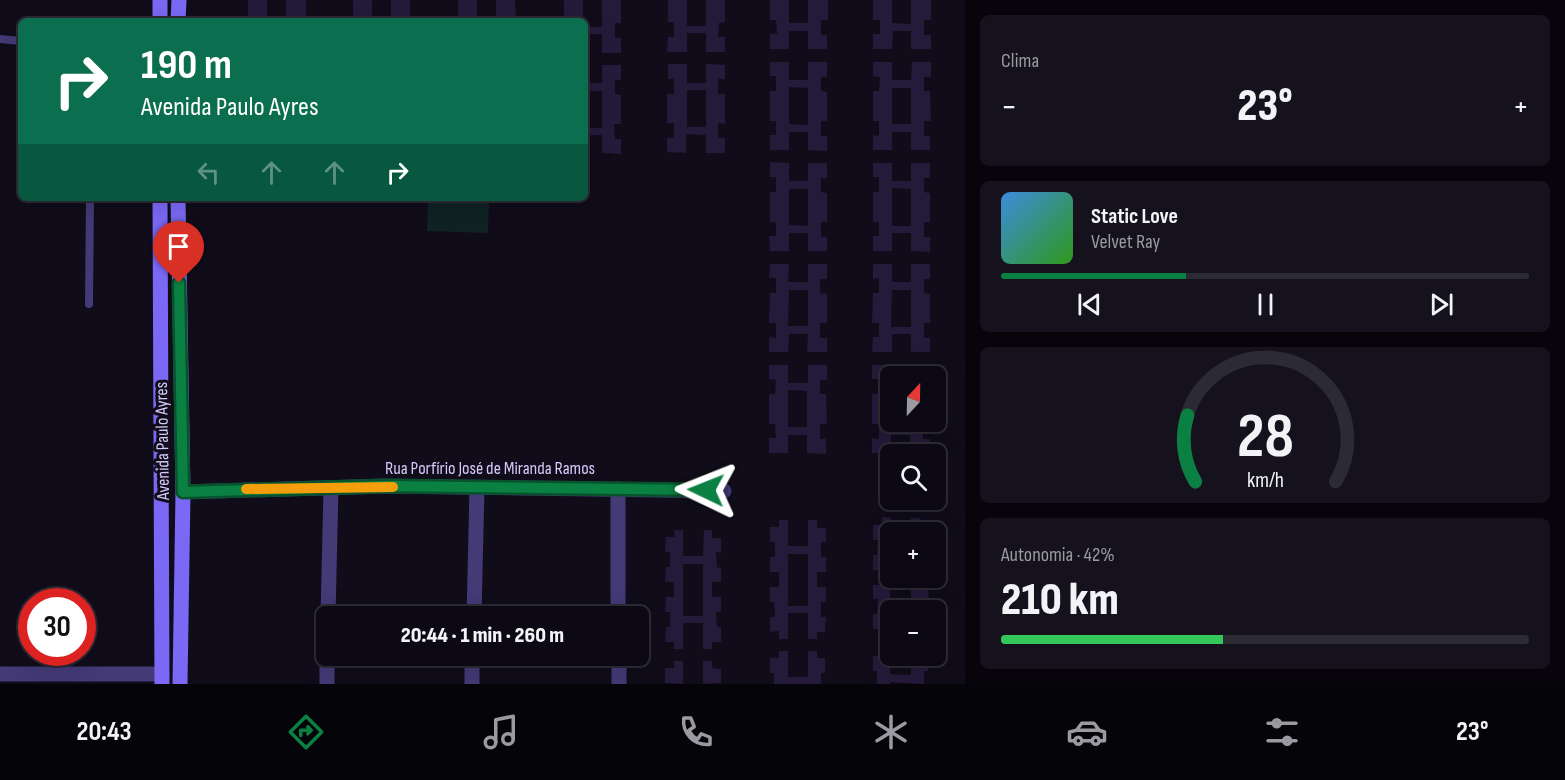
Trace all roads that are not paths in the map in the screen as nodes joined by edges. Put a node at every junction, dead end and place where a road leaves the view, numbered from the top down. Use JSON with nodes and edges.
{"nodes":[{"id":1,"x":160,"y":0,"type":"edge"},
{"id":2,"x":179,"y":0,"type":"edge"},
{"id":3,"x":160,"y":18,"type":"edge"},
{"id":4,"x":178,"y":18,"type":"edge"},
{"id":5,"x":0,"y":39,"type":"edge"},
{"id":6,"x":18,"y":40,"type":"edge"},
{"id":7,"x":90,"y":201,"type":"edge"},
{"id":8,"x":160,"y":201,"type":"edge"},
{"id":9,"x":178,"y":201,"type":"edge"},
{"id":10,"x":89,"y":304,"type":"dead end"},
{"id":11,"x":160,"y":444,"type":"junction"},
{"id":12,"x":331,"y":488,"type":"junction"},
{"id":13,"x":477,"y":488,"type":"junction"},
{"id":14,"x":618,"y":489,"type":"junction"},
{"id":15,"x":724,"y":491,"type":"dead end"},
{"id":16,"x":183,"y":492,"type":"junction"},
{"id":17,"x":328,"y":606,"type":"edge"},
{"id":18,"x":474,"y":606,"type":"edge"},
{"id":19,"x":618,"y":606,"type":"edge"},
{"id":20,"x":327,"y":666,"type":"edge"},
{"id":21,"x":472,"y":666,"type":"edge"},
{"id":22,"x":619,"y":666,"type":"edge"},
{"id":23,"x":0,"y":674,"type":"edge"},
{"id":24,"x":162,"y":679,"type":"edge"},
{"id":25,"x":180,"y":684,"type":"edge"},
{"id":26,"x":327,"y":684,"type":"edge"},
{"id":27,"x":472,"y":684,"type":"edge"},
{"id":28,"x":619,"y":684,"type":"edge"}],
"edges":[{"from":1,"to":3,"type":"main road"},
{"from":2,"to":4,"type":"main road"},
{"from":5,"to":6,"type":"lane"},
{"from":7,"to":10,"type":"lane"},
{"from":8,"to":11,"type":"main road","name":"Avenida Paulo Ayres"},
{"from":9,"to":16,"type":"main road","name":"Avenida Paulo Ayres"},
{"from":11,"to":16,"type":"main road"},
{"from":11,"to":24,"type":"main road","name":"Avenida Paulo Ayres"},
{"from":12,"to":13,"type":"street","name":"Rua Porfírio José de Miranda Ramos"},
{"from":12,"to":16,"type":"street","name":"Rua Porfírio José de Miranda Ramos"},
{"from":12,"to":17,"type":"street"},
{"from":13,"to":14,"type":"street","name":"Rua Porfírio José de Miranda Ramos"},
{"from":13,"to":18,"type":"street"},
{"from":14,"to":15,"type":"street","name":"Rua Porfírio José de Miranda Ramos"},
{"from":14,"to":19,"type":"street"},
{"from":16,"to":25,"type":"main road","name":"Avenida Paulo Ayres"},
{"from":20,"to":26,"type":"street"},
{"from":21,"to":27,"type":"street"},
{"from":22,"to":28,"type":"street"},
{"from":23,"to":24,"type":"street"}]}
